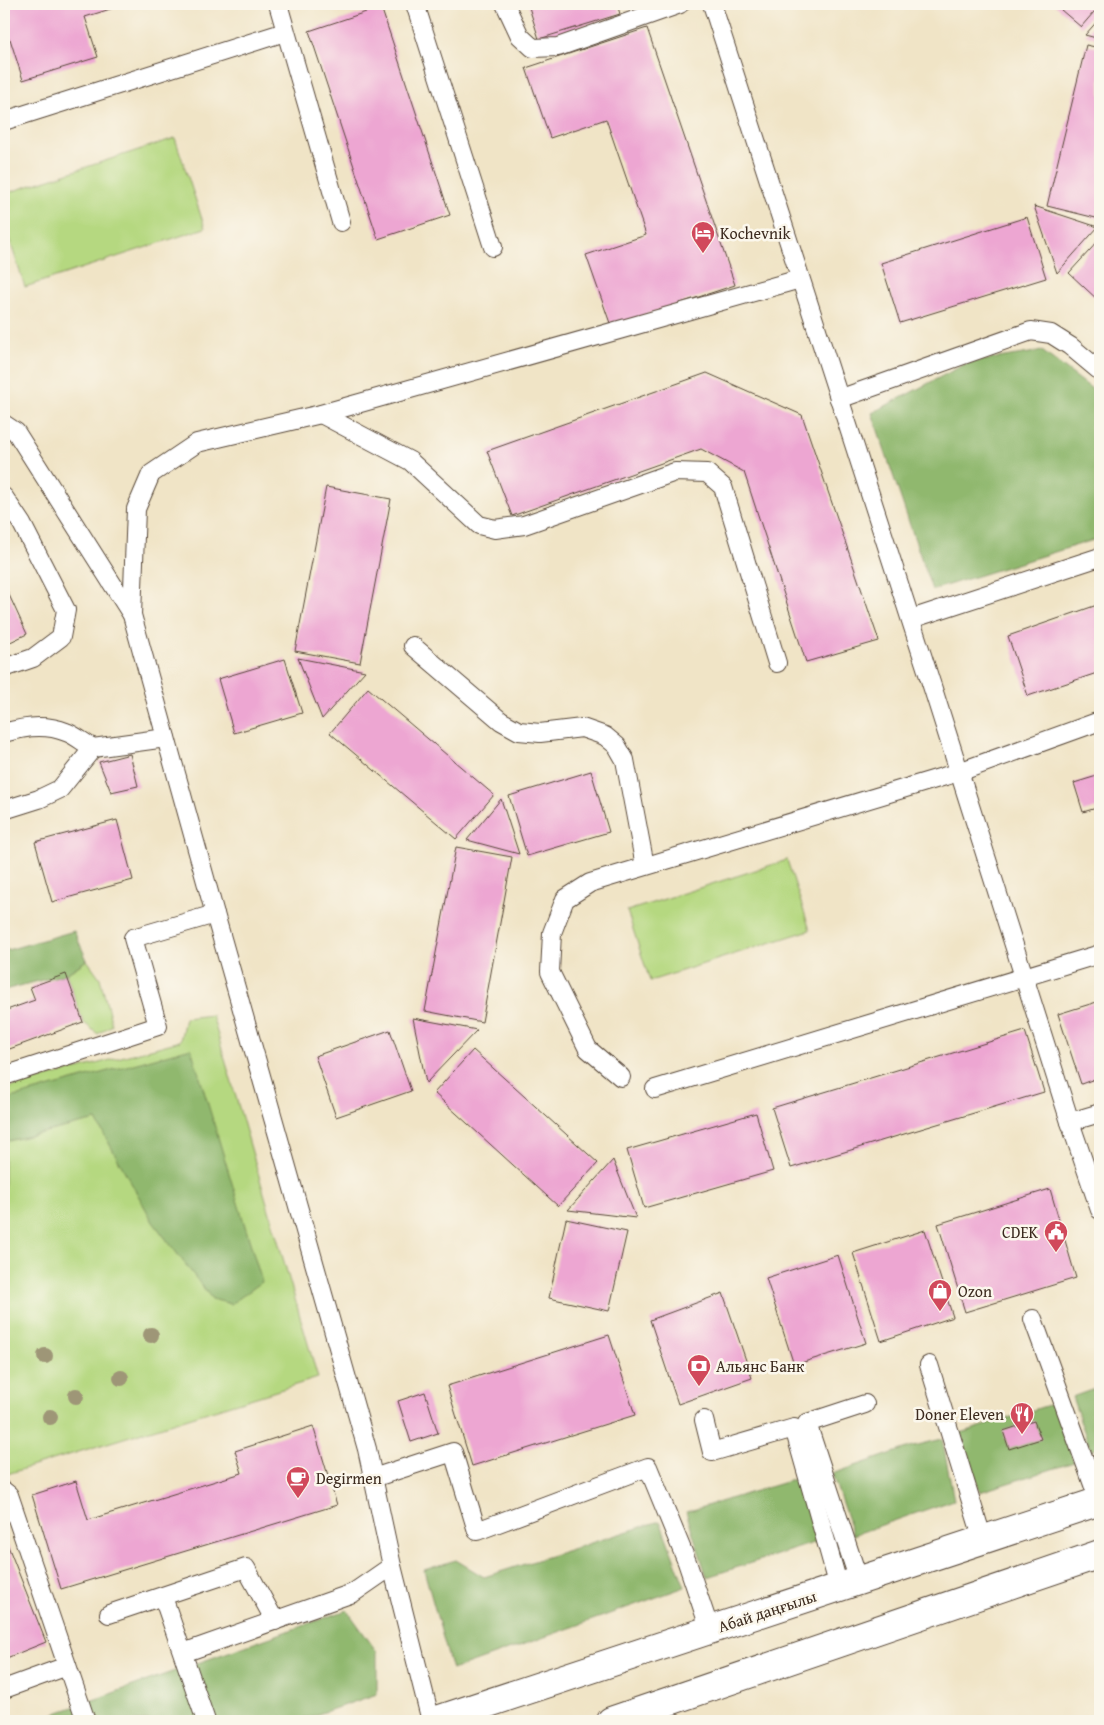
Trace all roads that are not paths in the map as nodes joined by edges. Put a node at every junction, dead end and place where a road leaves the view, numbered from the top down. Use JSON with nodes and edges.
{"nodes":[{"id":1,"x":415,"y":4,"type":"edge"},
{"id":2,"x":505,"y":4,"type":"edge"},
{"id":3,"x":680,"y":4,"type":"edge"},
{"id":4,"x":712,"y":4,"type":"edge"},
{"id":5,"x":282,"y":5,"type":"edge"},
{"id":6,"x":286,"y":32,"type":"junction"},
{"id":7,"x":4,"y":120,"type":"edge"},
{"id":8,"x":341,"y":222,"type":"dead end"},
{"id":9,"x":493,"y":247,"type":"dead end"},
{"id":10,"x":800,"y":279,"type":"junction"},
{"id":11,"x":1100,"y":372,"type":"edge"},
{"id":12,"x":840,"y":399,"type":"junction"},
{"id":13,"x":322,"y":414,"type":"junction"},
{"id":14,"x":4,"y":424,"type":"edge"},
{"id":15,"x":4,"y":497,"type":"edge"},
{"id":16,"x":1100,"y":557,"type":"edge"},
{"id":17,"x":132,"y":615,"type":"junction"},
{"id":18,"x":911,"y":619,"type":"junction"},
{"id":19,"x":413,"y":646,"type":"dead end"},
{"id":20,"x":777,"y":663,"type":"dead end"},
{"id":21,"x":4,"y":668,"type":"edge"},
{"id":22,"x":1100,"y":722,"type":"edge"},
{"id":23,"x":4,"y":733,"type":"edge"},
{"id":24,"x":166,"y":738,"type":"junction"},
{"id":25,"x":93,"y":748,"type":"junction"},
{"id":26,"x":959,"y":772,"type":"junction"},
{"id":27,"x":4,"y":810,"type":"edge"},
{"id":28,"x":645,"y":866,"type":"junction"},
{"id":29,"x":215,"y":914,"type":"junction"},
{"id":30,"x":1100,"y":954,"type":"edge"},
{"id":31,"x":1024,"y":978,"type":"junction"},
{"id":32,"x":4,"y":1076,"type":"edge"},
{"id":33,"x":621,"y":1077,"type":"dead end"},
{"id":34,"x":655,"y":1089,"type":"dead end"},
{"id":35,"x":1100,"y":1113,"type":"edge"},
{"id":36,"x":1070,"y":1122,"type":"junction"},
{"id":37,"x":1100,"y":1210,"type":"edge"},
{"id":38,"x":1033,"y":1319,"type":"dead end"},
{"id":39,"x":929,"y":1365,"type":"dead end"},
{"id":40,"x":865,"y":1404,"type":"dead end"},
{"id":41,"x":704,"y":1420,"type":"dead end"},
{"id":42,"x":373,"y":1478,"type":"junction"},
{"id":43,"x":6,"y":1498,"type":"edge"},
{"id":44,"x":1100,"y":1501,"type":"edge"},
{"id":45,"x":983,"y":1540,"type":"junction"},
{"id":46,"x":1100,"y":1554,"type":"edge"},
{"id":47,"x":392,"y":1566,"type":"junction"},
{"id":48,"x":849,"y":1584,"type":"junction"},
{"id":49,"x":163,"y":1597,"type":"junction"},
{"id":50,"x":109,"y":1614,"type":"dead end"},
{"id":51,"x":275,"y":1621,"type":"junction"},
{"id":52,"x":710,"y":1630,"type":"junction"},
{"id":53,"x":183,"y":1653,"type":"junction"},
{"id":54,"x":67,"y":1666,"type":"junction"},
{"id":55,"x":4,"y":1689,"type":"edge"},
{"id":56,"x":86,"y":1721,"type":"edge"},
{"id":57,"x":206,"y":1721,"type":"edge"},
{"id":58,"x":432,"y":1721,"type":"edge"},
{"id":59,"x":611,"y":1721,"type":"edge"}],
"edges":[{"from":1,"to":9,"type":"lane"},
{"from":2,"to":3,"type":"lane"},
{"from":4,"to":10,"type":"lane"},
{"from":5,"to":6,"type":"lane"},
{"from":6,"to":7,"type":"lane"},
{"from":6,"to":8,"type":"lane"},
{"from":10,"to":12,"type":"lane"},
{"from":10,"to":13,"type":"lane"},
{"from":11,"to":12,"type":"lane"},
{"from":12,"to":18,"type":"lane"},
{"from":13,"to":17,"type":"lane"},
{"from":13,"to":20,"type":"lane"},
{"from":14,"to":17,"type":"lane"},
{"from":15,"to":21,"type":"lane"},
{"from":16,"to":18,"type":"lane"},
{"from":17,"to":24,"type":"lane"},
{"from":18,"to":26,"type":"lane"},
{"from":19,"to":28,"type":"lane"},
{"from":22,"to":26,"type":"lane"},
{"from":23,"to":25,"type":"lane"},
{"from":24,"to":25,"type":"lane"},
{"from":24,"to":29,"type":"lane"},
{"from":25,"to":27,"type":"lane"},
{"from":26,"to":28,"type":"lane"},
{"from":26,"to":31,"type":"lane"},
{"from":28,"to":33,"type":"lane"},
{"from":29,"to":32,"type":"lane"},
{"from":29,"to":42,"type":"lane"},
{"from":30,"to":31,"type":"lane"},
{"from":31,"to":34,"type":"lane"},
{"from":31,"to":36,"type":"lane"},
{"from":35,"to":36,"type":"lane"},
{"from":36,"to":37,"type":"lane"},
{"from":38,"to":44,"type":"lane"},
{"from":39,"to":45,"type":"lane"},
{"from":40,"to":48,"type":"lane"},
{"from":41,"to":48,"type":"lane"},
{"from":42,"to":47,"type":"lane"},
{"from":42,"to":52,"type":"lane"},
{"from":43,"to":54,"type":"lane"},
{"from":44,"to":45,"type":"main road","name":"Абай даңғылы"},
{"from":45,"to":48,"type":"main road","name":"Абай даңғылы"},
{"from":46,"to":59,"type":"main road"},
{"from":47,"to":51,"type":"lane"},
{"from":47,"to":58,"type":"lane"},
{"from":48,"to":52,"type":"main road","name":"Абай даңғылы"},
{"from":49,"to":50,"type":"lane"},
{"from":49,"to":51,"type":"lane"},
{"from":49,"to":53,"type":"lane"},
{"from":51,"to":53,"type":"lane"},
{"from":52,"to":58,"type":"main road","name":"Абай даңғылы"},
{"from":53,"to":57,"type":"lane"},
{"from":54,"to":55,"type":"lane"},
{"from":54,"to":56,"type":"lane"}]}
